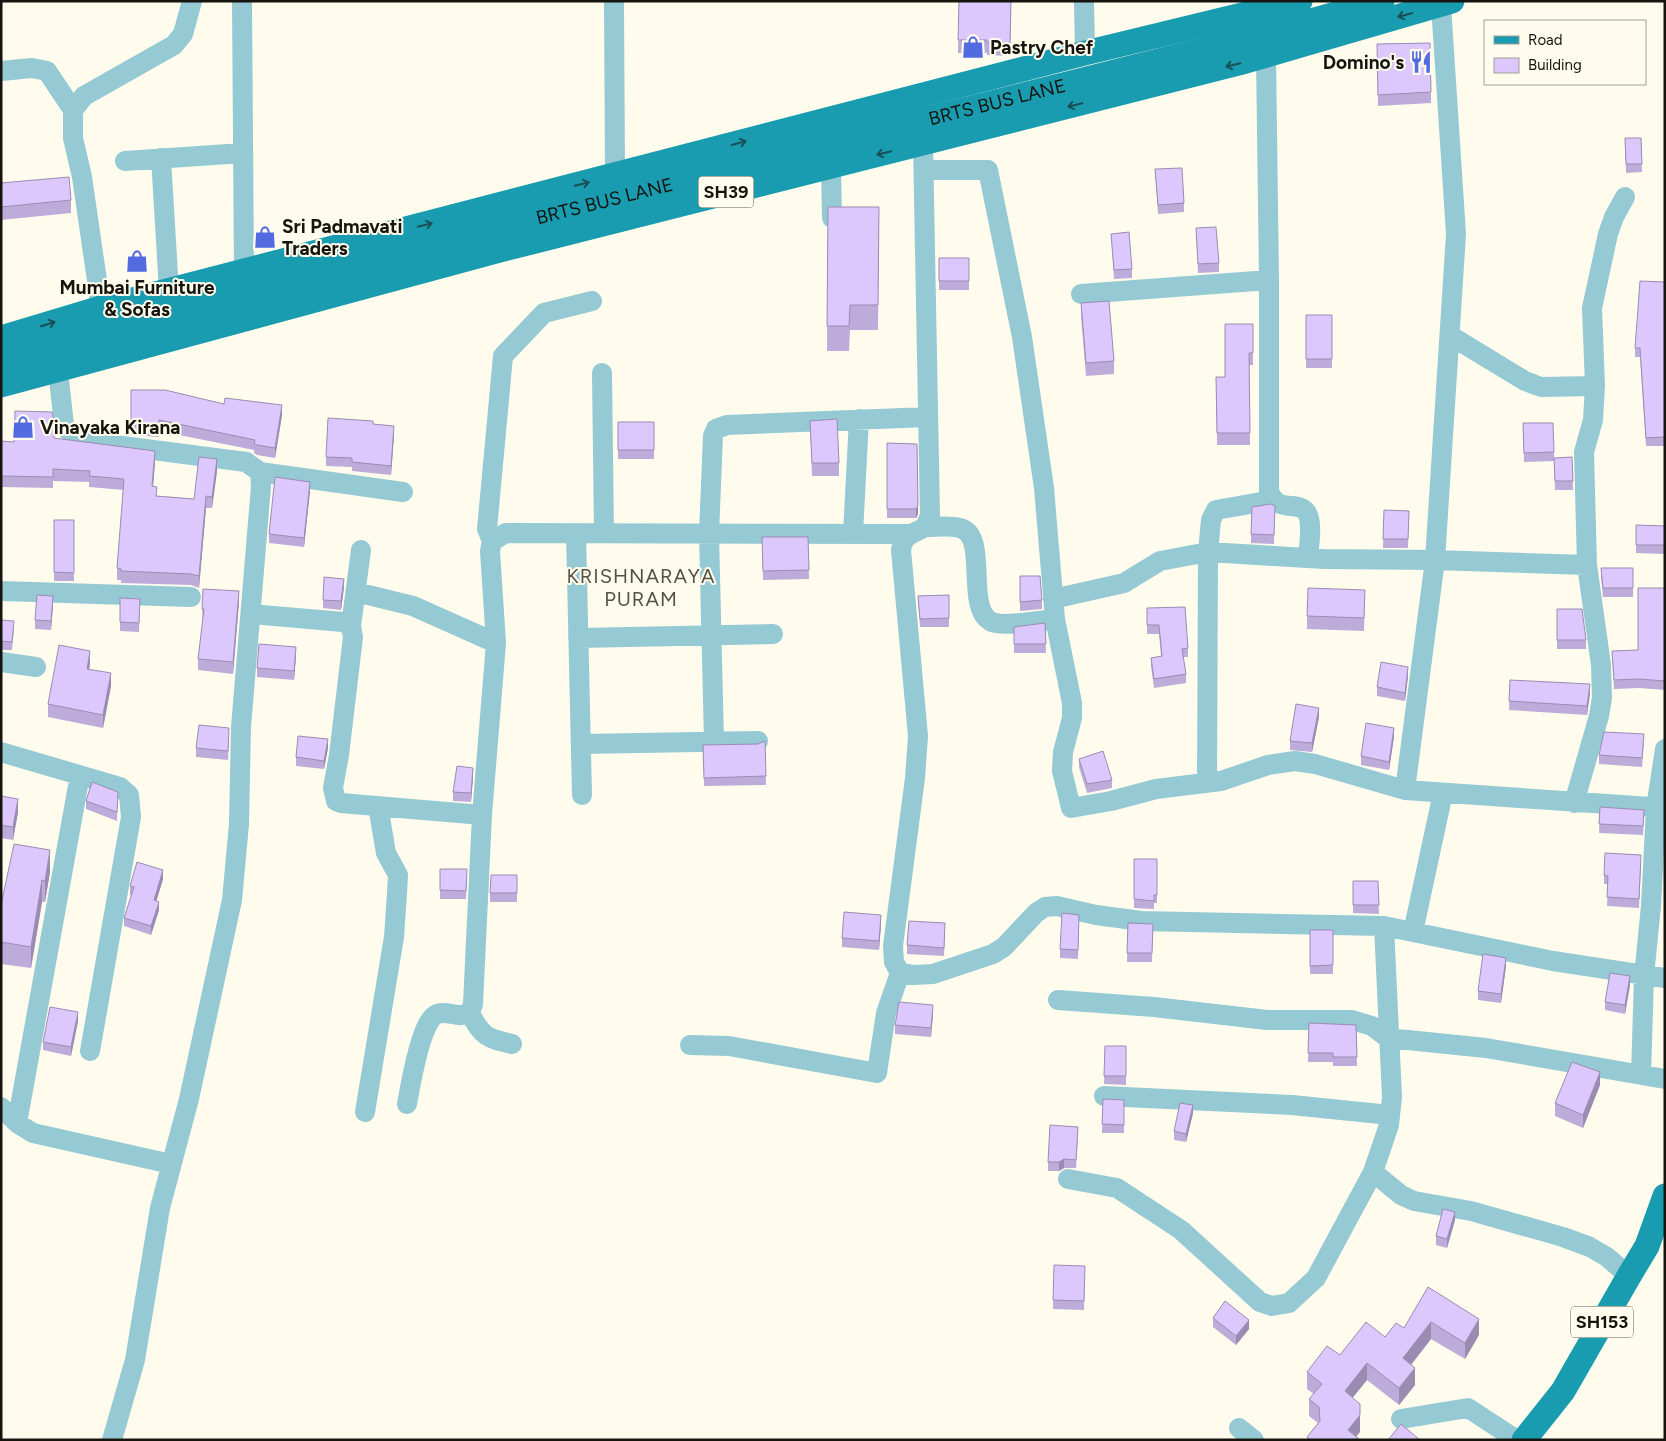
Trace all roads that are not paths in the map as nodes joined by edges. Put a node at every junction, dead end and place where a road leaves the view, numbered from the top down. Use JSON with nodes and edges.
{"nodes":[{"id":1,"x":192,"y":1,"type":"edge"},
{"id":2,"x":242,"y":1,"type":"edge"},
{"id":3,"x":614,"y":1,"type":"edge"},
{"id":4,"x":1084,"y":1,"type":"edge"},
{"id":5,"x":1300,"y":1,"type":"edge"},
{"id":6,"x":1382,"y":1,"type":"edge"},
{"id":7,"x":1446,"y":3,"type":"edge"},
{"id":8,"x":1265,"y":6,"type":"edge"},
{"id":9,"x":1085,"y":53,"type":"junction"},
{"id":10,"x":1266,"y":56,"type":"junction"},
{"id":11,"x":1,"y":71,"type":"edge"},
{"id":12,"x":72,"y":110,"type":"junction"},
{"id":13,"x":923,"y":144,"type":"junction"},
{"id":14,"x":243,"y":152,"type":"junction"},
{"id":15,"x":161,"y":158,"type":"junction"},
{"id":16,"x":125,"y":161,"type":"dead end"},
{"id":17,"x":830,"y":166,"type":"junction"},
{"id":18,"x":924,"y":170,"type":"junction"},
{"id":19,"x":615,"y":176,"type":"junction"},
{"id":20,"x":1625,"y":197,"type":"dead end"},
{"id":21,"x":832,"y":218,"type":"edge"},
{"id":22,"x":244,"y":271,"type":"junction"},
{"id":23,"x":1269,"y":280,"type":"junction"},
{"id":24,"x":169,"y":291,"type":"junction"},
{"id":25,"x":1081,"y":294,"type":"dead end"},
{"id":26,"x":592,"y":301,"type":"dead end"},
{"id":27,"x":101,"y":308,"type":"junction"},
{"id":28,"x":1450,"y":336,"type":"junction"},
{"id":29,"x":1,"y":338,"type":"edge"},
{"id":30,"x":1,"y":360,"type":"edge"},
{"id":31,"x":58,"y":370,"type":"junction"},
{"id":32,"x":602,"y":373,"type":"dead end"},
{"id":33,"x":1,"y":385,"type":"edge"},
{"id":34,"x":1595,"y":386,"type":"junction"},
{"id":35,"x":928,"y":417,"type":"junction"},
{"id":36,"x":859,"y":420,"type":"junction"},
{"id":37,"x":260,"y":472,"type":"junction"},
{"id":38,"x":403,"y":492,"type":"dead end"},
{"id":39,"x":1272,"y":500,"type":"junction"},
{"id":40,"x":916,"y":531,"type":"junction"},
{"id":41,"x":576,"y":533,"type":"junction"},
{"id":42,"x":604,"y":533,"type":"junction"},
{"id":43,"x":709,"y":534,"type":"junction"},
{"id":44,"x":853,"y":534,"type":"junction"},
{"id":45,"x":492,"y":541,"type":"junction"},
{"id":46,"x":361,"y":550,"type":"dead end"},
{"id":47,"x":1208,"y":552,"type":"junction"},
{"id":48,"x":1308,"y":557,"type":"junction"},
{"id":49,"x":1435,"y":560,"type":"junction"},
{"id":50,"x":1587,"y":565,"type":"junction"},
{"id":51,"x":1,"y":592,"type":"edge"},
{"id":52,"x":356,"y":592,"type":"junction"},
{"id":53,"x":191,"y":597,"type":"dead end"},
{"id":54,"x":1052,"y":599,"type":"junction"},
{"id":55,"x":250,"y":614,"type":"junction"},
{"id":56,"x":1055,"y":619,"type":"junction"},
{"id":57,"x":351,"y":626,"type":"junction"},
{"id":58,"x":773,"y":634,"type":"dead end"},
{"id":59,"x":711,"y":635,"type":"junction"},
{"id":60,"x":578,"y":638,"type":"junction"},
{"id":61,"x":496,"y":644,"type":"junction"},
{"id":62,"x":1,"y":662,"type":"edge"},
{"id":63,"x":36,"y":667,"type":"dead end"},
{"id":64,"x":758,"y":741,"type":"dead end"},
{"id":65,"x":714,"y":742,"type":"junction"},
{"id":66,"x":581,"y":744,"type":"junction"},
{"id":67,"x":1665,"y":749,"type":"edge"},
{"id":68,"x":1,"y":752,"type":"edge"},
{"id":69,"x":80,"y":775,"type":"junction"},
{"id":70,"x":1207,"y":782,"type":"junction"},
{"id":71,"x":1405,"y":790,"type":"junction"},
{"id":72,"x":1443,"y":793,"type":"junction"},
{"id":73,"x":582,"y":796,"type":"dead end"},
{"id":74,"x":1574,"y":803,"type":"junction"},
{"id":75,"x":378,"y":806,"type":"junction"},
{"id":76,"x":1660,"y":808,"type":"edge"},
{"id":77,"x":482,"y":815,"type":"junction"},
{"id":78,"x":1384,"y":926,"type":"junction"},
{"id":79,"x":1413,"y":932,"type":"junction"},
{"id":80,"x":900,"y":973,"type":"junction"},
{"id":81,"x":1644,"y":976,"type":"junction"},
{"id":82,"x":1665,"y":978,"type":"edge"},
{"id":83,"x":1058,"y":1000,"type":"dead end"},
{"id":84,"x":470,"y":1013,"type":"junction"},
{"id":85,"x":1388,"y":1038,"type":"junction"},
{"id":86,"x":512,"y":1044,"type":"dead end"},
{"id":87,"x":690,"y":1045,"type":"dead end"},
{"id":88,"x":90,"y":1051,"type":"dead end"},
{"id":89,"x":1641,"y":1075,"type":"junction"},
{"id":90,"x":1665,"y":1079,"type":"edge"},
{"id":91,"x":1104,"y":1096,"type":"dead end"},
{"id":92,"x":407,"y":1104,"type":"dead end"},
{"id":93,"x":1,"y":1107,"type":"edge"},
{"id":94,"x":365,"y":1112,"type":"dead end"},
{"id":95,"x":1390,"y":1115,"type":"junction"},
{"id":96,"x":17,"y":1123,"type":"junction"},
{"id":97,"x":172,"y":1164,"type":"junction"},
{"id":98,"x":1373,"y":1172,"type":"junction"},
{"id":99,"x":1068,"y":1180,"type":"dead end"},
{"id":100,"x":1665,"y":1196,"type":"edge"},
{"id":101,"x":1629,"y":1276,"type":"junction"},
{"id":102,"x":1401,"y":1419,"type":"dead end"},
{"id":103,"x":112,"y":1440,"type":"edge"},
{"id":104,"x":1517,"y":1440,"type":"edge"},
{"id":105,"x":1524,"y":1440,"type":"edge"}],
"edges":[{"from":1,"to":12,"type":"street"},
{"from":2,"to":14,"type":"street"},
{"from":3,"to":19,"type":"street"},
{"from":4,"to":9,"type":"street"},
{"from":5,"to":8,"type":"main road","number":"SH39"},
{"from":6,"to":30,"type":"main road","name":"BRTS BUS LANE"},
{"from":7,"to":10,"type":"main road","number":"SH39","one_way":true},
{"from":7,"to":28,"type":"street"},
{"from":8,"to":9,"type":"main road","number":"SH39"},
{"from":19,"to":9,"type":"main road","number":"SH39","one_way":true},
{"from":10,"to":13,"type":"main road","number":"SH39","one_way":true},
{"from":10,"to":23,"type":"street"},
{"from":11,"to":12,"type":"street"},
{"from":12,"to":27,"type":"street"},
{"from":13,"to":17,"type":"main road","number":"SH39","one_way":true},
{"from":13,"to":18,"type":"street"},
{"from":14,"to":15,"type":"street"},
{"from":14,"to":22,"type":"street"},
{"from":15,"to":16,"type":"street"},
{"from":15,"to":24,"type":"street"},
{"from":17,"to":21,"type":"street"},
{"from":17,"to":31,"type":"main road","number":"SH39"},
{"from":18,"to":35,"type":"street"},
{"from":18,"to":54,"type":"street"},
{"from":22,"to":19,"type":"main road","number":"SH39","one_way":true},
{"from":20,"to":34,"type":"street"},
{"from":22,"to":24,"type":"main road","number":"SH39"},
{"from":23,"to":25,"type":"street"},
{"from":23,"to":39,"type":"street"},
{"from":24,"to":27,"type":"main road","number":"SH39"},
{"from":26,"to":45,"type":"street"},
{"from":29,"to":27,"type":"main road","number":"SH39","one_way":true},
{"from":28,"to":34,"type":"street"},
{"from":28,"to":49,"type":"street"},
{"from":31,"to":33,"type":"main road","number":"SH39"},
{"from":31,"to":37,"type":"street"},
{"from":32,"to":42,"type":"street"},
{"from":34,"to":50,"type":"street"},
{"from":35,"to":36,"type":"street"},
{"from":35,"to":40,"type":"street"},
{"from":36,"to":43,"type":"street"},
{"from":36,"to":44,"type":"street"},
{"from":37,"to":38,"type":"street"},
{"from":37,"to":55,"type":"street"},
{"from":39,"to":47,"type":"street"},
{"from":39,"to":48,"type":"street"},
{"from":40,"to":44,"type":"street"},
{"from":40,"to":56,"type":"street"},
{"from":40,"to":80,"type":"street"},
{"from":41,"to":42,"type":"street"},
{"from":41,"to":45,"type":"street"},
{"from":41,"to":60,"type":"street"},
{"from":42,"to":43,"type":"street"},
{"from":43,"to":44,"type":"street"},
{"from":43,"to":59,"type":"street"},
{"from":45,"to":61,"type":"street"},
{"from":46,"to":52,"type":"street"},
{"from":47,"to":48,"type":"street"},
{"from":47,"to":54,"type":"street"},
{"from":47,"to":70,"type":"street"},
{"from":48,"to":49,"type":"street"},
{"from":49,"to":50,"type":"street"},
{"from":49,"to":71,"type":"street"},
{"from":50,"to":74,"type":"street"},
{"from":51,"to":53,"type":"street"},
{"from":52,"to":57,"type":"street"},
{"from":52,"to":61,"type":"street"},
{"from":54,"to":56,"type":"street"},
{"from":55,"to":57,"type":"street"},
{"from":55,"to":97,"type":"street"},
{"from":56,"to":70,"type":"street"},
{"from":57,"to":75,"type":"street"},
{"from":58,"to":59,"type":"street"},
{"from":59,"to":60,"type":"street"},
{"from":59,"to":65,"type":"street"},
{"from":60,"to":66,"type":"street"},
{"from":61,"to":77,"type":"street"},
{"from":62,"to":63,"type":"street"},
{"from":64,"to":65,"type":"street"},
{"from":65,"to":66,"type":"street"},
{"from":66,"to":73,"type":"street"},
{"from":67,"to":76,"type":"street"},
{"from":68,"to":69,"type":"street"},
{"from":69,"to":88,"type":"street"},
{"from":69,"to":96,"type":"street"},
{"from":70,"to":71,"type":"street"},
{"from":71,"to":72,"type":"street"},
{"from":72,"to":74,"type":"street"},
{"from":72,"to":79,"type":"street"},
{"from":74,"to":76,"type":"street"},
{"from":75,"to":77,"type":"street"},
{"from":75,"to":94,"type":"street"},
{"from":76,"to":81,"type":"street"},
{"from":77,"to":84,"type":"street"},
{"from":78,"to":79,"type":"street"},
{"from":78,"to":80,"type":"street"},
{"from":78,"to":85,"type":"street"},
{"from":79,"to":81,"type":"street"},
{"from":80,"to":87,"type":"street"},
{"from":81,"to":82,"type":"street"},
{"from":81,"to":89,"type":"street"},
{"from":83,"to":85,"type":"street"},
{"from":84,"to":86,"type":"street"},
{"from":84,"to":92,"type":"street"},
{"from":85,"to":89,"type":"street"},
{"from":85,"to":95,"type":"street"},
{"from":89,"to":90,"type":"street"},
{"from":91,"to":95,"type":"street"},
{"from":93,"to":96,"type":"street"},
{"from":95,"to":98,"type":"street"},
{"from":96,"to":97,"type":"street"},
{"from":97,"to":103,"type":"street"},
{"from":98,"to":99,"type":"street"},
{"from":98,"to":101,"type":"street"},
{"from":100,"to":101,"type":"main road","number":"SH153"},
{"from":101,"to":105,"type":"main road","number":"SH153"},
{"from":102,"to":104,"type":"street"}]}
